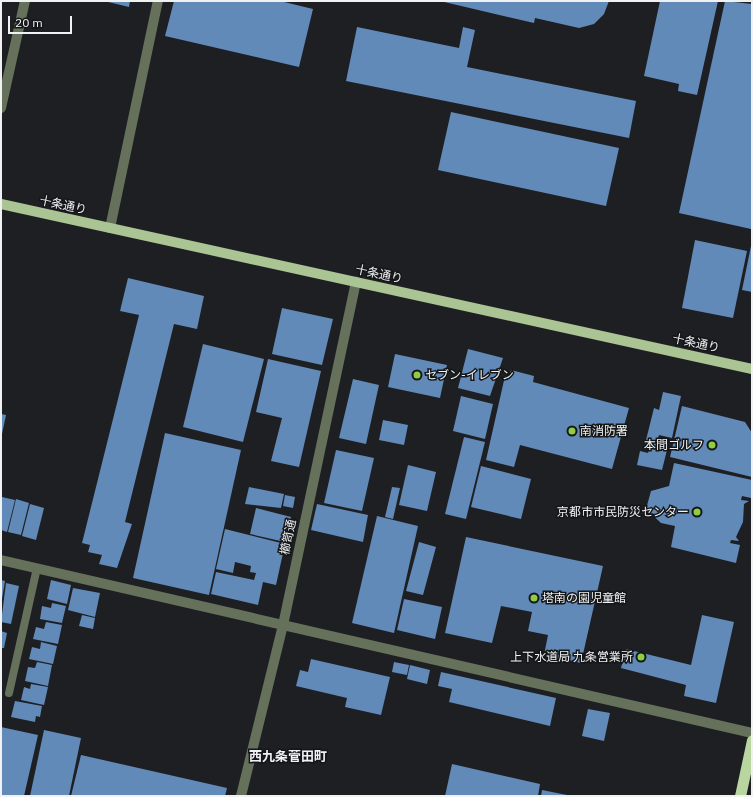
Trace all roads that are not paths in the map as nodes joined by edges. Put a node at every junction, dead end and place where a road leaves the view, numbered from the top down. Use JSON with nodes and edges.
{"nodes":[{"id":1,"x":25,"y":1,"type":"edge"},
{"id":2,"x":158,"y":1,"type":"edge"},
{"id":3,"x":1,"y":108,"type":"edge"},
{"id":4,"x":1,"y":204,"type":"edge"},
{"id":5,"x":110,"y":228,"type":"junction"},
{"id":6,"x":356,"y":282,"type":"junction"},
{"id":7,"x":752,"y":369,"type":"edge"},
{"id":8,"x":1,"y":560,"type":"edge"},
{"id":9,"x":37,"y":568,"type":"junction"},
{"id":10,"x":282,"y":625,"type":"junction"},
{"id":11,"x":10,"y":693,"type":"dead end"},
{"id":12,"x":752,"y":733,"type":"edge"},
{"id":13,"x":752,"y":740,"type":"edge"},
{"id":14,"x":241,"y":796,"type":"edge"},
{"id":15,"x":740,"y":796,"type":"edge"}],
"edges":[{"from":1,"to":3,"type":"street"},
{"from":2,"to":5,"type":"street"},
{"from":4,"to":5,"type":"main road","name":"十条通り"},
{"from":5,"to":6,"type":"main road","name":"十条通り"},
{"from":6,"to":7,"type":"main road","name":"十条通り"},
{"from":6,"to":10,"type":"street","name":"櫛笥通"},
{"from":8,"to":9,"type":"street"},
{"from":9,"to":10,"type":"street"},
{"from":9,"to":11,"type":"lane"},
{"from":10,"to":12,"type":"street"},
{"from":10,"to":14,"type":"street","name":"櫛笥通"},
{"from":13,"to":15,"type":"highway"}]}
